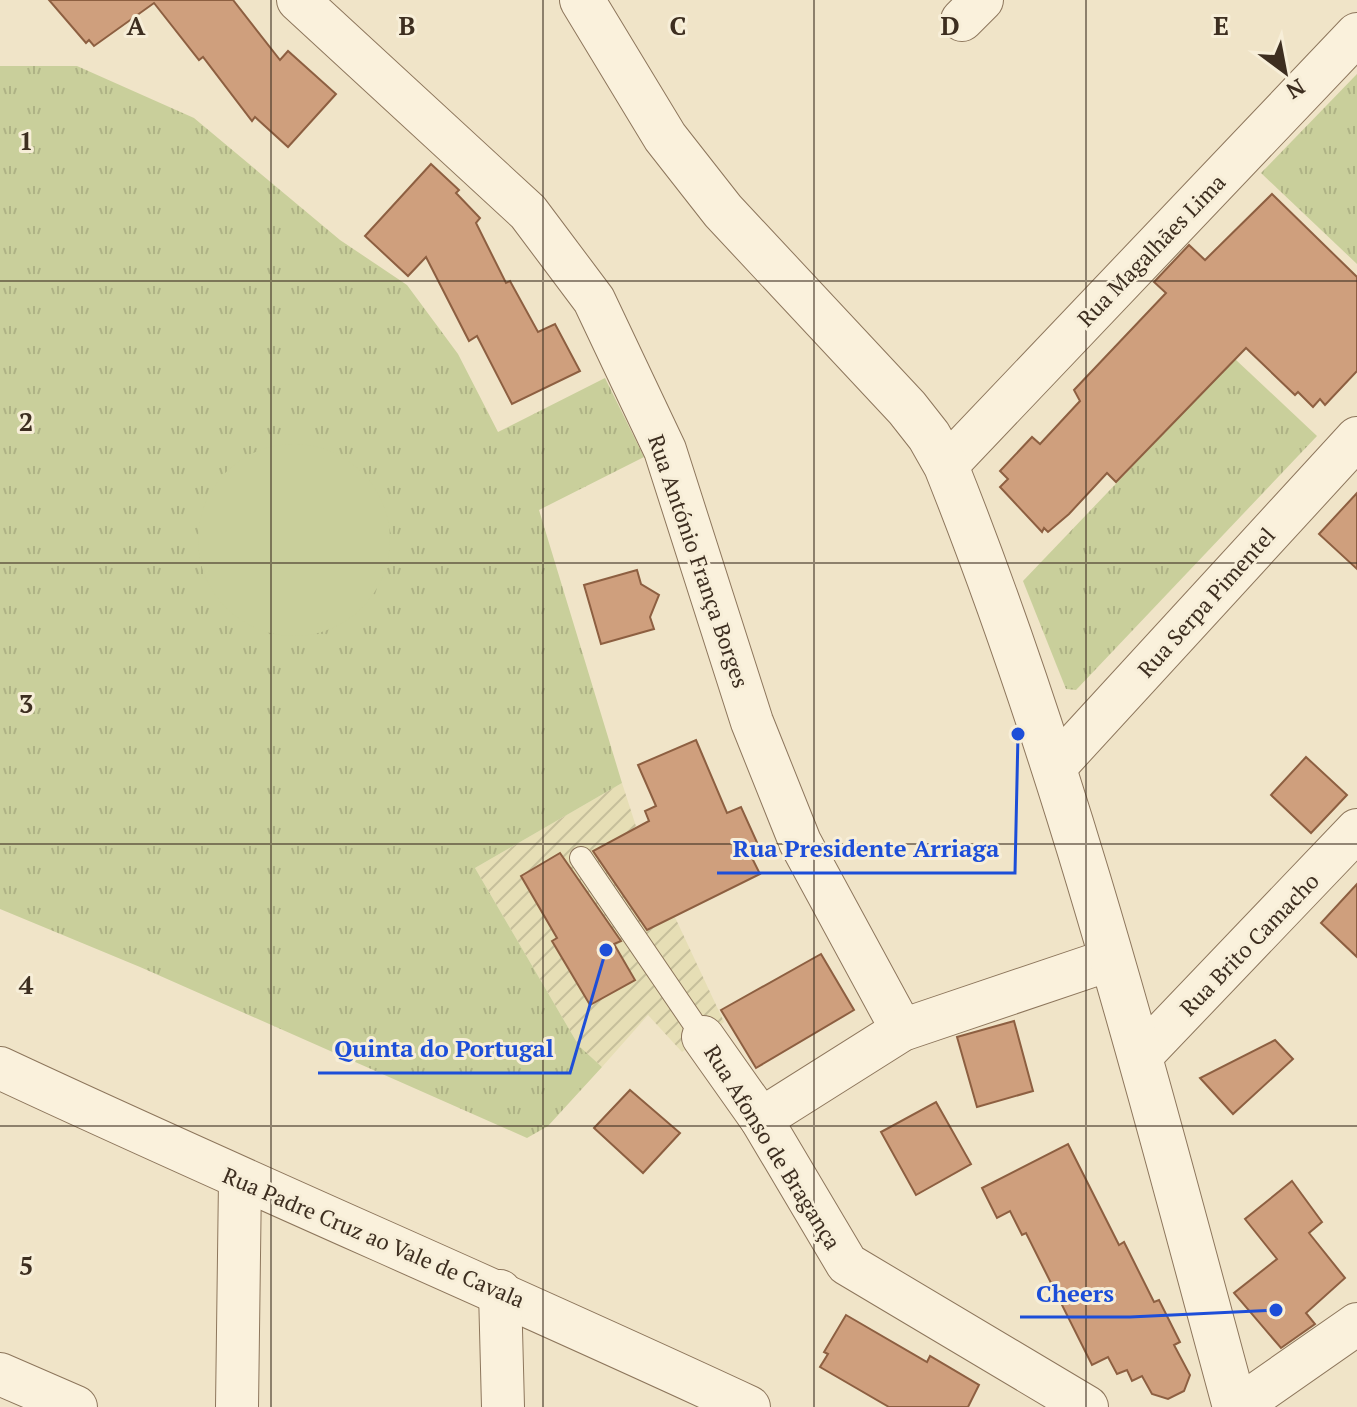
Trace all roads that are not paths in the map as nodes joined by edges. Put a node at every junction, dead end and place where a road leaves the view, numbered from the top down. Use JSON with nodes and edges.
{"nodes":[{"id":1,"x":582,"y":0,"type":"edge"},
{"id":2,"x":317,"y":5,"type":"edge"},
{"id":3,"x":1357,"y":34,"type":"edge"},
{"id":4,"x":1357,"y":438,"type":"edge"},
{"id":5,"x":946,"y":466,"type":"junction"},
{"id":6,"x":1055,"y":767,"type":"junction"},
{"id":7,"x":1357,"y":830,"type":"edge"},
{"id":8,"x":581,"y":858,"type":"dead end"},
{"id":9,"x":1112,"y":959,"type":"junction"},
{"id":10,"x":902,"y":1030,"type":"junction"},
{"id":11,"x":703,"y":1037,"type":"joint"},
{"id":12,"x":1140,"y":1057,"type":"junction"},
{"id":13,"x":0,"y":1068,"type":"edge"},
{"id":14,"x":761,"y":1119,"type":"junction"},
{"id":15,"x":240,"y":1180,"type":"junction"},
{"id":16,"x":500,"y":1291,"type":"junction"},
{"id":17,"x":1357,"y":1324,"type":"edge"},
{"id":18,"x":0,"y":1374,"type":"edge"},
{"id":19,"x":45,"y":1403,"type":"edge"},
{"id":20,"x":1085,"y":1406,"type":"edge"},
{"id":21,"x":237,"y":1407,"type":"edge"},
{"id":22,"x":503,"y":1407,"type":"edge"},
{"id":23,"x":749,"y":1407,"type":"edge"},
{"id":24,"x":1236,"y":1407,"type":"edge"}],
"edges":[{"from":1,"to":5,"type":"street"},
{"from":2,"to":10,"type":"street","name":"Rua António França Borges"},
{"from":3,"to":5,"type":"street","name":"Rua Magalhães Lima"},
{"from":4,"to":6,"type":"street","name":"Rua Serpa Pimentel"},
{"from":5,"to":6,"type":"street"},
{"from":6,"to":9,"type":"street"},
{"from":7,"to":12,"type":"street","name":"Rua Brito Camacho"},
{"from":8,"to":11,"type":"lane"},
{"from":9,"to":10,"type":"street"},
{"from":9,"to":12,"type":"street"},
{"from":10,"to":14,"type":"street"},
{"from":11,"to":14,"type":"street","name":"Rua Afonso de Bragança"},
{"from":12,"to":24,"type":"street"},
{"from":13,"to":15,"type":"street","name":"Rua Padre Cruz ao Vale de Cavala"},
{"from":14,"to":20,"type":"street","name":"Rua Afonso de Bragança"},
{"from":15,"to":16,"type":"street","name":"Rua Padre Cruz ao Vale de Cavala"},
{"from":15,"to":21,"type":"street"},
{"from":16,"to":22,"type":"street"},
{"from":16,"to":23,"type":"street","name":"Rua Padre Cruz ao Vale de Cavala"},
{"from":17,"to":24,"type":"street"},
{"from":18,"to":19,"type":"street"}]}
